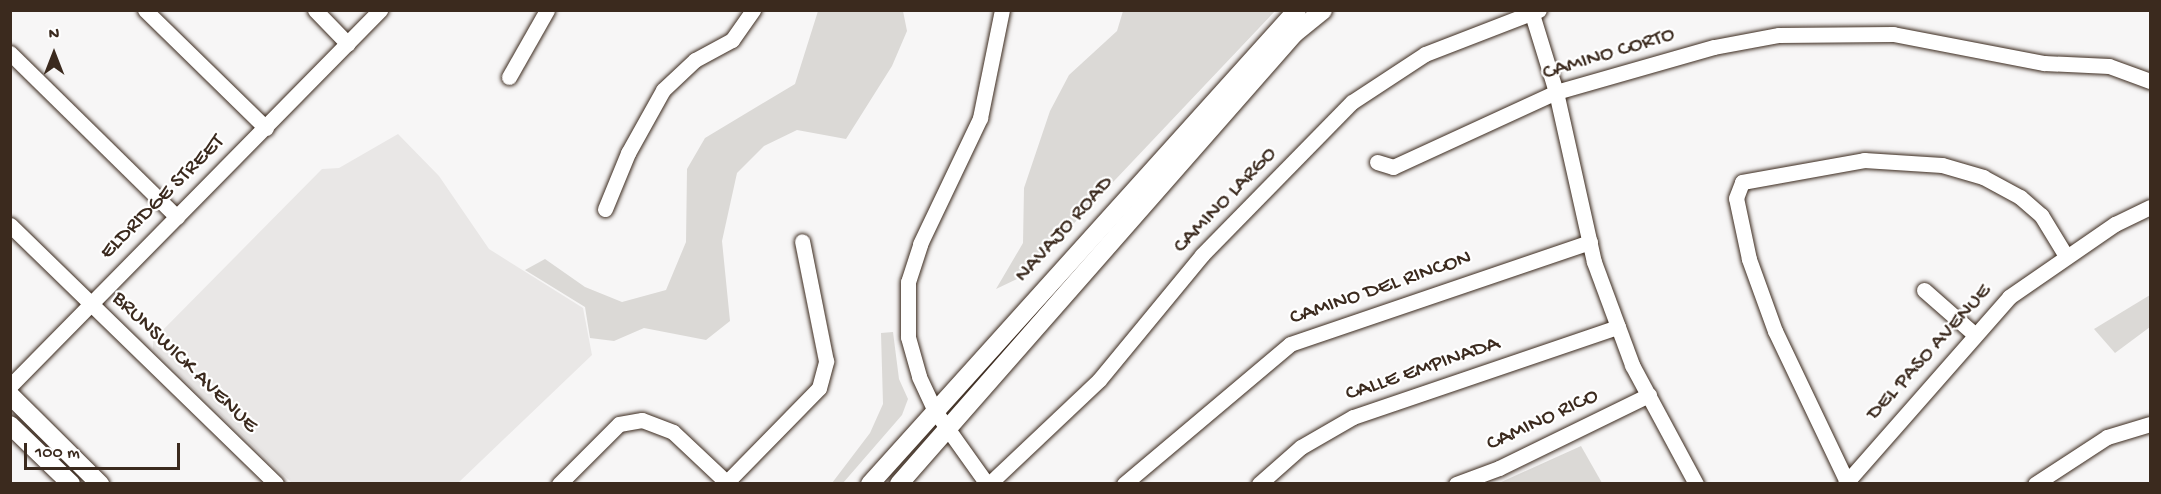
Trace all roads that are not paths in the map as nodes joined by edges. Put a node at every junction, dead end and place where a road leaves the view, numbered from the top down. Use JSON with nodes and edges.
{"nodes":[{"id":1,"x":145,"y":10,"type":"edge"},
{"id":2,"x":315,"y":10,"type":"edge"},
{"id":3,"x":380,"y":10,"type":"edge"},
{"id":4,"x":547,"y":10,"type":"edge"},
{"id":5,"x":753,"y":10,"type":"edge"},
{"id":6,"x":1002,"y":10,"type":"edge"},
{"id":7,"x":1297,"y":10,"type":"edge"},
{"id":8,"x":1323,"y":10,"type":"edge"},
{"id":9,"x":1536,"y":12,"type":"edge"},
{"id":10,"x":348,"y":44,"type":"junction"},
{"id":11,"x":10,"y":52,"type":"edge"},
{"id":12,"x":509,"y":77,"type":"dead end"},
{"id":13,"x":2151,"y":81,"type":"edge"},
{"id":14,"x":1556,"y":92,"type":"junction"},
{"id":15,"x":266,"y":128,"type":"junction"},
{"id":16,"x":1377,"y":162,"type":"dead end"},
{"id":17,"x":2151,"y":207,"type":"edge"},
{"id":18,"x":605,"y":209,"type":"dead end"},
{"id":19,"x":177,"y":217,"type":"junction"},
{"id":20,"x":10,"y":225,"type":"edge"},
{"id":21,"x":802,"y":241,"type":"dead end"},
{"id":22,"x":1590,"y":242,"type":"junction"},
{"id":23,"x":2066,"y":255,"type":"junction"},
{"id":24,"x":1924,"y":290,"type":"dead end"},
{"id":25,"x":90,"y":304,"type":"junction"},
{"id":26,"x":1618,"y":327,"type":"junction"},
{"id":27,"x":1973,"y":333,"type":"junction"},
{"id":28,"x":10,"y":386,"type":"edge"},
{"id":29,"x":10,"y":395,"type":"edge"},
{"id":30,"x":1649,"y":395,"type":"junction"},
{"id":31,"x":935,"y":411,"type":"junction"},
{"id":32,"x":2151,"y":424,"type":"edge"},
{"id":33,"x":10,"y":425,"type":"edge"},
{"id":34,"x":950,"y":427,"type":"junction"},
{"id":35,"x":71,"y":483,"type":"edge"},
{"id":36,"x":100,"y":483,"type":"edge"},
{"id":37,"x":276,"y":483,"type":"edge"},
{"id":38,"x":559,"y":483,"type":"edge"},
{"id":39,"x":726,"y":483,"type":"edge"},
{"id":40,"x":870,"y":483,"type":"edge"},
{"id":41,"x":899,"y":483,"type":"edge"},
{"id":42,"x":988,"y":483,"type":"edge"},
{"id":43,"x":1124,"y":483,"type":"edge"},
{"id":44,"x":1259,"y":483,"type":"edge"},
{"id":45,"x":1456,"y":483,"type":"edge"},
{"id":46,"x":1696,"y":483,"type":"edge"},
{"id":47,"x":1847,"y":483,"type":"edge"},
{"id":48,"x":2035,"y":483,"type":"edge"}],
"edges":[{"from":1,"to":15,"type":"street"},
{"from":2,"to":10,"type":"street"},
{"from":3,"to":10,"type":"street","name":"ELDRIDGE STREET"},
{"from":4,"to":12,"type":"street"},
{"from":5,"to":18,"type":"street"},
{"from":6,"to":31,"type":"street"},
{"from":7,"to":31,"type":"main road","name":"NAVAJO ROAD"},
{"from":8,"to":34,"type":"main road","name":"NAVAJO ROAD"},
{"from":9,"to":14,"type":"street"},
{"from":9,"to":42,"type":"street","name":"CAMINO LARGO"},
{"from":10,"to":15,"type":"street","name":"ELDRIDGE STREET"},
{"from":11,"to":19,"type":"street"},
{"from":13,"to":14,"type":"street","name":"CAMINO CORTO"},
{"from":14,"to":16,"type":"street","name":"CAMINO CORTO"},
{"from":14,"to":22,"type":"street"},
{"from":15,"to":19,"type":"street","name":"ELDRIDGE STREET"},
{"from":17,"to":23,"type":"street","name":"DEL PASO AVENUE"},
{"from":19,"to":25,"type":"street","name":"ELDRIDGE STREET"},
{"from":20,"to":25,"type":"street","name":"BRUNSWICK AVENUE"},
{"from":21,"to":39,"type":"street"},
{"from":22,"to":26,"type":"street"},
{"from":22,"to":43,"type":"street","name":"CAMINO DEL RINCON"},
{"from":23,"to":27,"type":"street","name":"DEL PASO AVENUE"},
{"from":23,"to":47,"type":"street"},
{"from":24,"to":27,"type":"street"},
{"from":25,"to":28,"type":"street","name":"ELDRIDGE STREET"},
{"from":25,"to":37,"type":"street","name":"BRUNSWICK AVENUE"},
{"from":26,"to":30,"type":"street"},
{"from":26,"to":44,"type":"street","name":"CALLE EMPINADA"},
{"from":27,"to":47,"type":"street","name":"DEL PASO AVENUE"},
{"from":29,"to":36,"type":"main road"},
{"from":30,"to":45,"type":"street","name":"CAMINO RICO"},
{"from":30,"to":46,"type":"street"},
{"from":31,"to":34,"type":"street"},
{"from":31,"to":40,"type":"main road","name":"NAVAJO ROAD"},
{"from":32,"to":48,"type":"street"},
{"from":33,"to":35,"type":"main road"},
{"from":34,"to":41,"type":"main road","name":"NAVAJO ROAD"},
{"from":34,"to":42,"type":"street"},
{"from":38,"to":39,"type":"street"}]}
